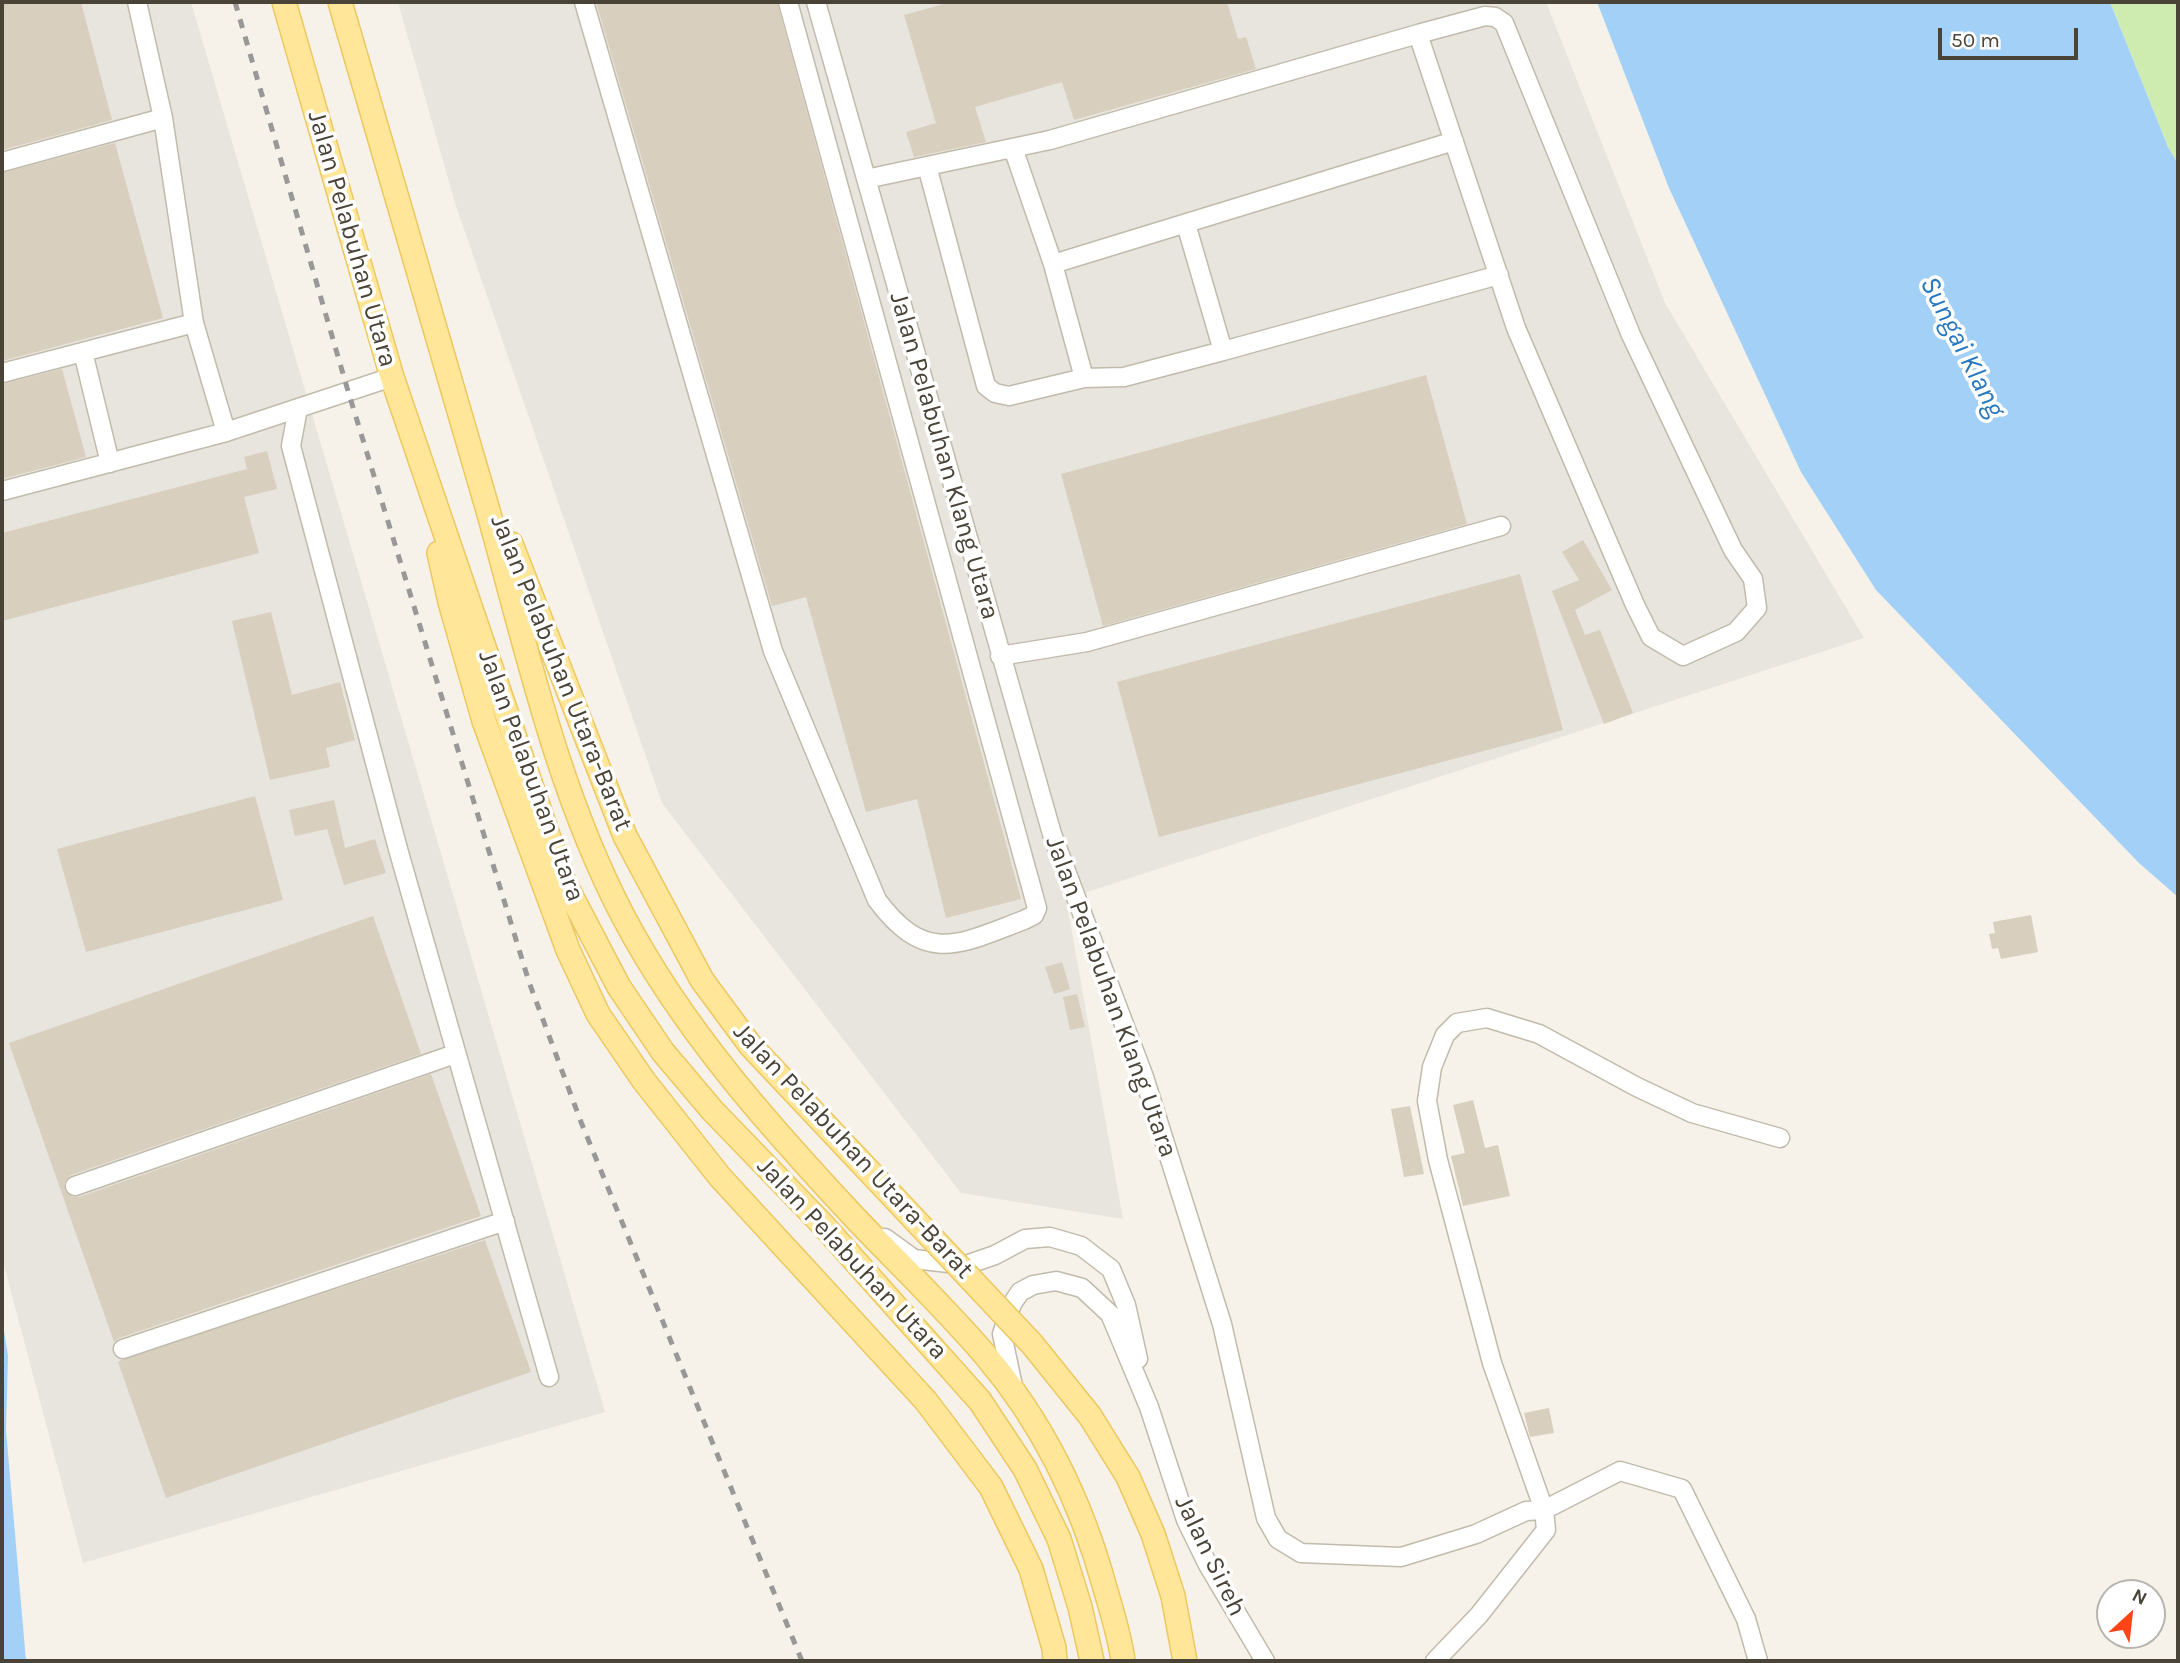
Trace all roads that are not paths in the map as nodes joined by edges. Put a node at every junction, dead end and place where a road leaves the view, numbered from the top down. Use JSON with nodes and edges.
{"nodes":[{"id":1,"x":137,"y":2,"type":"edge"},
{"id":2,"x":284,"y":2,"type":"edge"},
{"id":3,"x":340,"y":2,"type":"edge"},
{"id":4,"x":584,"y":2,"type":"edge"},
{"id":5,"x":788,"y":2,"type":"edge"},
{"id":6,"x":816,"y":2,"type":"edge"},
{"id":7,"x":1418,"y":34,"type":"junction"},
{"id":8,"x":163,"y":118,"type":"junction"},
{"id":9,"x":1454,"y":141,"type":"junction"},
{"id":10,"x":1013,"y":148,"type":"junction"},
{"id":11,"x":2,"y":162,"type":"edge"},
{"id":12,"x":927,"y":166,"type":"junction"},
{"id":13,"x":866,"y":179,"type":"junction"},
{"id":14,"x":1186,"y":224,"type":"junction"},
{"id":15,"x":1053,"y":264,"type":"junction"},
{"id":16,"x":1499,"y":275,"type":"junction"},
{"id":17,"x":194,"y":323,"type":"junction"},
{"id":18,"x":1223,"y":351,"type":"junction"},
{"id":19,"x":83,"y":352,"type":"junction"},
{"id":20,"x":2,"y":373,"type":"edge"},
{"id":21,"x":391,"y":377,"type":"junction"},
{"id":22,"x":1084,"y":378,"type":"junction"},
{"id":23,"x":298,"y":408,"type":"junction"},
{"id":24,"x":410,"y":427,"type":"junction"},
{"id":25,"x":464,"y":427,"type":"junction"},
{"id":26,"x":226,"y":432,"type":"junction"},
{"id":27,"x":110,"y":463,"type":"junction"},
{"id":28,"x":2,"y":491,"type":"edge"},
{"id":29,"x":1501,"y":526,"type":"dead end"},
{"id":30,"x":1000,"y":656,"type":"junction"},
{"id":31,"x":455,"y":1054,"type":"junction"},
{"id":32,"x":1780,"y":1138,"type":"dead end"},
{"id":33,"x":75,"y":1186,"type":"dead end"},
{"id":34,"x":855,"y":1217,"type":"junction"},
{"id":35,"x":505,"y":1221,"type":"junction"},
{"id":36,"x":123,"y":1349,"type":"dead end"},
{"id":37,"x":549,"y":1377,"type":"dead end"},
{"id":38,"x":1015,"y":1393,"type":"junction"},
{"id":39,"x":1149,"y":1407,"type":"junction"},
{"id":40,"x":1544,"y":1510,"type":"junction"},
{"id":41,"x":1055,"y":1661,"type":"edge"},
{"id":42,"x":1093,"y":1661,"type":"edge"},
{"id":43,"x":1124,"y":1661,"type":"edge"},
{"id":44,"x":1185,"y":1661,"type":"edge"},
{"id":45,"x":1265,"y":1661,"type":"edge"},
{"id":46,"x":1435,"y":1661,"type":"edge"},
{"id":47,"x":1758,"y":1661,"type":"edge"}],
"edges":[{"from":1,"to":8,"type":"street"},
{"from":2,"to":21,"type":"main road","name":"Jalan Pelabuhan Utara"},
{"from":3,"to":25,"type":"main road","name":"Jalan Pelabuhan Utara"},
{"from":4,"to":5,"type":"street"},
{"from":6,"to":13,"type":"street","name":"Jalan Pelabuhan Klang Utara"},
{"from":7,"to":9,"type":"street"},
{"from":7,"to":10,"type":"street"},
{"from":7,"to":16,"type":"street"},
{"from":8,"to":11,"type":"street"},
{"from":8,"to":17,"type":"street"},
{"from":9,"to":14,"type":"street"},
{"from":9,"to":16,"type":"street"},
{"from":10,"to":12,"type":"street"},
{"from":10,"to":15,"type":"street"},
{"from":12,"to":13,"type":"street"},
{"from":12,"to":22,"type":"street"},
{"from":13,"to":30,"type":"street","name":"Jalan Pelabuhan Klang Utara"},
{"from":14,"to":15,"type":"street"},
{"from":14,"to":18,"type":"street"},
{"from":15,"to":22,"type":"street"},
{"from":16,"to":18,"type":"street"},
{"from":17,"to":19,"type":"street"},
{"from":17,"to":26,"type":"street"},
{"from":18,"to":22,"type":"street"},
{"from":19,"to":20,"type":"street"},
{"from":19,"to":27,"type":"street"},
{"from":21,"to":23,"type":"street"},
{"from":21,"to":24,"type":"main road","name":"Jalan Pelabuhan Utara"},
{"from":23,"to":26,"type":"street"},
{"from":23,"to":31,"type":"street"},
{"from":24,"to":41,"type":"main road"},
{"from":24,"to":42,"type":"main road","name":"Jalan Pelabuhan Utara"},
{"from":25,"to":34,"type":"main road","name":"Jalan Pelabuhan Utara"},
{"from":25,"to":44,"type":"main road","name":"Jalan Pelabuhan Utara-Barat","bridge":true},
{"from":26,"to":27,"type":"street"},
{"from":27,"to":28,"type":"street"},
{"from":29,"to":30,"type":"street"},
{"from":30,"to":40,"type":"street","name":"Jalan Pelabuhan Klang Utara"},
{"from":31,"to":33,"type":"street"},
{"from":31,"to":35,"type":"street"},
{"from":32,"to":40,"type":"street"},
{"from":34,"to":38,"type":"main road","name":"Jalan Pelabuhan Utara"},
{"from":34,"to":39,"type":"street"},
{"from":35,"to":36,"type":"street"},
{"from":35,"to":37,"type":"street"},
{"from":38,"to":39,"type":"street"},
{"from":38,"to":43,"type":"main road","name":"Jalan Pelabuhan Utara"},
{"from":39,"to":45,"type":"street","name":"Jalan Sireh"},
{"from":40,"to":46,"type":"street"},
{"from":40,"to":47,"type":"street","name":"Jalan Pelabuhan Klang Utara"}]}
